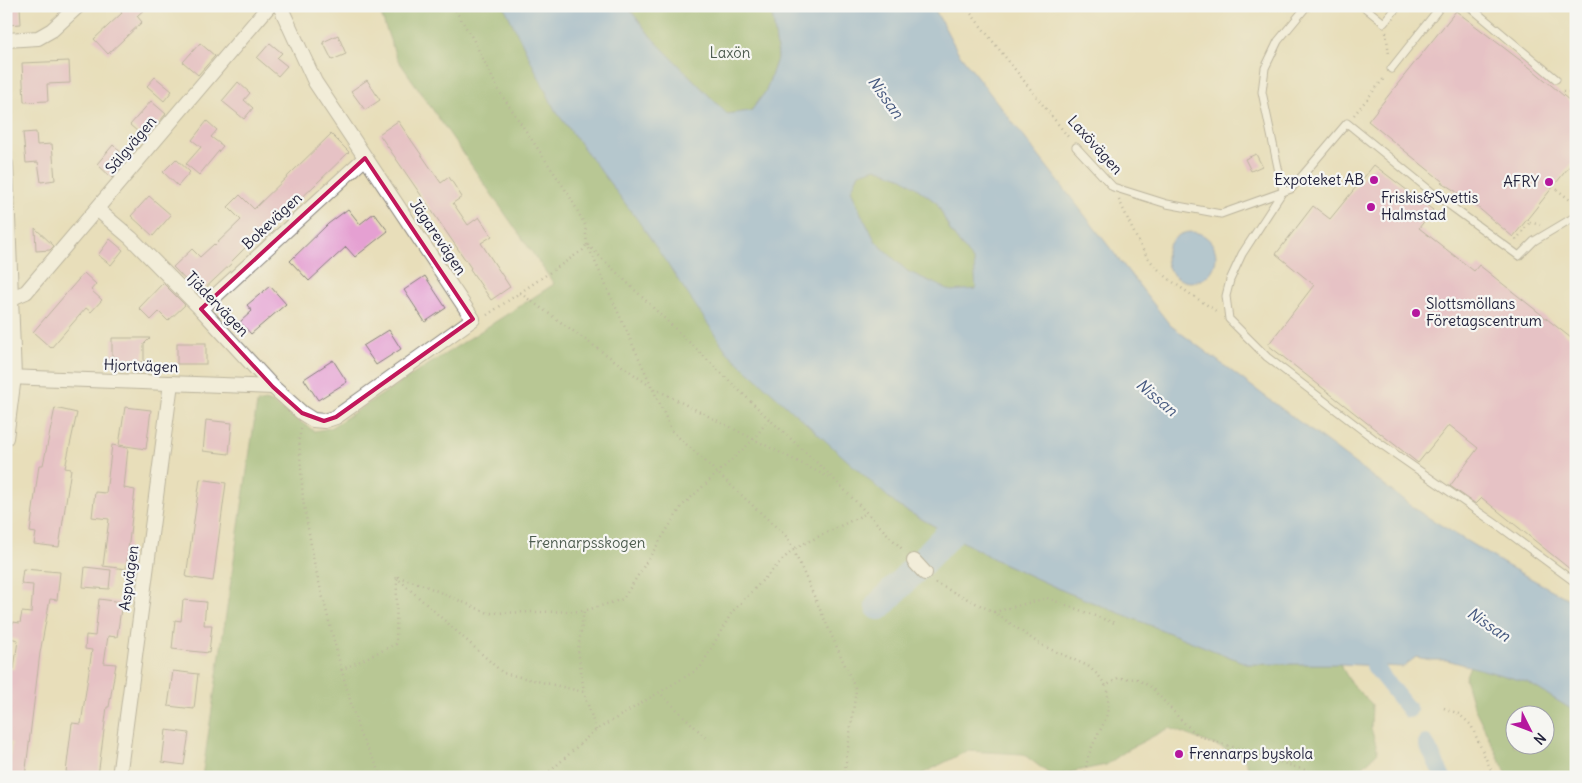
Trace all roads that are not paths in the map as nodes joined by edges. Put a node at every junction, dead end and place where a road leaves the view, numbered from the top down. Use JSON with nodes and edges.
{"nodes":[{"id":1,"x":78,"y":6,"type":"edge"},
{"id":2,"x":269,"y":6,"type":"edge"},
{"id":3,"x":280,"y":6,"type":"edge"},
{"id":4,"x":1307,"y":6,"type":"edge"},
{"id":5,"x":1363,"y":6,"type":"edge"},
{"id":6,"x":1398,"y":6,"type":"edge"},
{"id":7,"x":1441,"y":6,"type":"edge"},
{"id":8,"x":1469,"y":6,"type":"edge"},
{"id":9,"x":6,"y":40,"type":"edge"},
{"id":10,"x":1391,"y":69,"type":"dead end"},
{"id":11,"x":1556,"y":79,"type":"dead end"},
{"id":12,"x":1076,"y":147,"type":"road end"},
{"id":13,"x":365,"y":158,"type":"junction"},
{"id":14,"x":6,"y":164,"type":"edge"},
{"id":15,"x":1283,"y":191,"type":"junction"},
{"id":16,"x":1433,"y":192,"type":"dead end"},
{"id":17,"x":1441,"y":199,"type":"dead end"},
{"id":18,"x":98,"y":210,"type":"junction"},
{"id":19,"x":1576,"y":216,"type":"edge"},
{"id":20,"x":12,"y":298,"type":"junction"},
{"id":21,"x":201,"y":309,"type":"junction"},
{"id":22,"x":10,"y":377,"type":"edge"},
{"id":23,"x":171,"y":383,"type":"junction"},
{"id":24,"x":274,"y":387,"type":"junction"},
{"id":25,"x":313,"y":420,"type":"joint"},
{"id":26,"x":6,"y":438,"type":"edge"},
{"id":27,"x":914,"y":561,"type":"road end"},
{"id":28,"x":925,"y":573,"type":"road end"},
{"id":29,"x":1576,"y":583,"type":"edge"},
{"id":30,"x":119,"y":777,"type":"edge"}],
"edges":[{"from":1,"to":9,"type":"street"},
{"from":2,"to":18,"type":"street","name":"Sälgvägen"},
{"from":3,"to":13,"type":"street","name":"Jägarevägen"},
{"from":4,"to":15,"type":"lane"},
{"from":5,"to":6,"type":"lane"},
{"from":7,"to":10,"type":"lane"},
{"from":8,"to":11,"type":"lane"},
{"from":12,"to":15,"type":"lane","name":"Laxövägen"},
{"from":13,"to":21,"type":"street","name":"Bokevägen"},
{"from":13,"to":25,"type":"street","name":"Jägarevägen"},
{"from":14,"to":20,"type":"street"},
{"from":15,"to":16,"type":"lane"},
{"from":15,"to":29,"type":"lane"},
{"from":17,"to":19,"type":"lane"},
{"from":18,"to":20,"type":"street","name":"Sälgvägen"},
{"from":18,"to":21,"type":"street","name":"Tjädervägen"},
{"from":20,"to":22,"type":"street"},
{"from":21,"to":24,"type":"street","name":"Tjädervägen"},
{"from":22,"to":23,"type":"street","name":"Hjortvägen"},
{"from":22,"to":26,"type":"street"},
{"from":23,"to":24,"type":"street","name":"Hjortvägen"},
{"from":23,"to":30,"type":"street","name":"Aspvägen"},
{"from":24,"to":25,"type":"street","name":"Tjädervägen"},
{"from":27,"to":28,"type":"street"}]}
